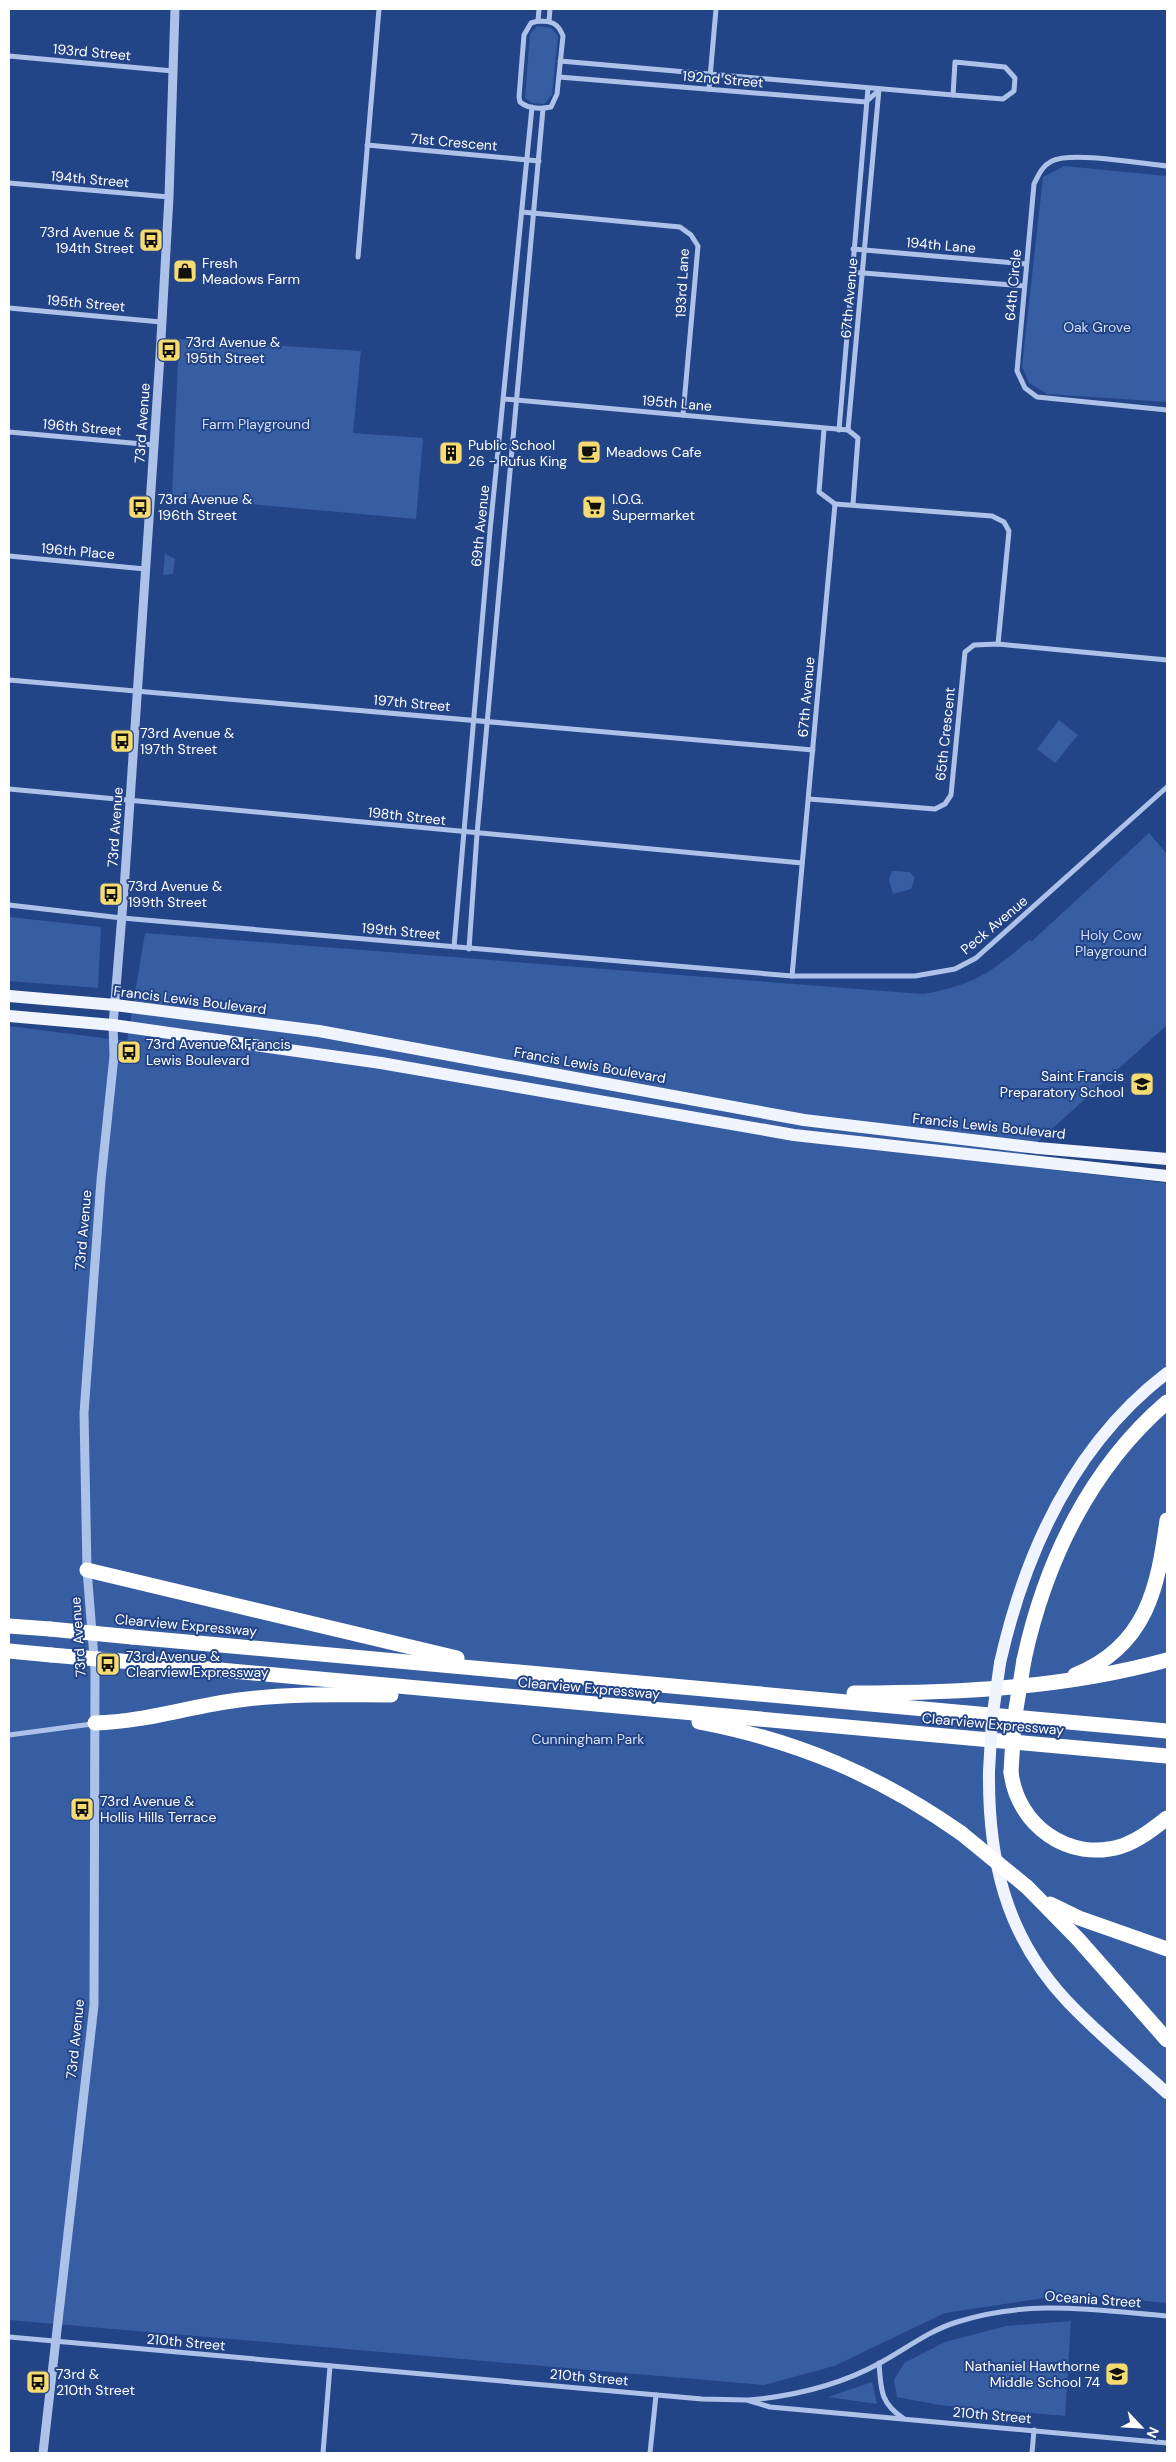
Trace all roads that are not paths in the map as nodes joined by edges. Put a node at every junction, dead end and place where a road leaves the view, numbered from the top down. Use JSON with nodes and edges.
{"nodes":[{"id":1,"x":175,"y":9,"type":"edge"},
{"id":2,"x":378,"y":9,"type":"edge"},
{"id":3,"x":540,"y":9,"type":"edge"},
{"id":4,"x":550,"y":9,"type":"edge"},
{"id":5,"x":716,"y":9,"type":"edge"},
{"id":6,"x":538,"y":21,"type":"junction"},
{"id":7,"x":549,"y":21,"type":"junction"},
{"id":8,"x":9,"y":56,"type":"edge"},
{"id":9,"x":560,"y":61,"type":"junction"},
{"id":10,"x":173,"y":71,"type":"junction"},
{"id":11,"x":710,"y":74,"type":"junction"},
{"id":12,"x":559,"y":77,"type":"junction"},
{"id":13,"x":868,"y":88,"type":"junction"},
{"id":14,"x":709,"y":89,"type":"junction"},
{"id":15,"x":879,"y":89,"type":"junction"},
{"id":16,"x":953,"y":95,"type":"junction"},
{"id":17,"x":866,"y":102,"type":"junction"},
{"id":18,"x":532,"y":107,"type":"junction"},
{"id":19,"x":543,"y":109,"type":"junction"},
{"id":20,"x":367,"y":146,"type":"junction"},
{"id":21,"x":526,"y":160,"type":"junction"},
{"id":22,"x":539,"y":162,"type":"junction"},
{"id":23,"x":1167,"y":166,"type":"edge"},
{"id":24,"x":9,"y":183,"type":"edge"},
{"id":25,"x":169,"y":197,"type":"junction"},
{"id":26,"x":522,"y":212,"type":"junction"},
{"id":27,"x":534,"y":213,"type":"junction"},
{"id":28,"x":853,"y":249,"type":"junction"},
{"id":29,"x":864,"y":250,"type":"junction"},
{"id":30,"x":358,"y":257,"type":"dead end"},
{"id":31,"x":1026,"y":264,"type":"junction"},
{"id":32,"x":851,"y":272,"type":"junction"},
{"id":33,"x":862,"y":273,"type":"junction"},
{"id":34,"x":1024,"y":286,"type":"junction"},
{"id":35,"x":9,"y":308,"type":"edge"},
{"id":36,"x":161,"y":322,"type":"junction"},
{"id":37,"x":504,"y":399,"type":"junction"},
{"id":38,"x":517,"y":400,"type":"junction"},
{"id":39,"x":1167,"y":410,"type":"edge"},
{"id":40,"x":683,"y":415,"type":"junction"},
{"id":41,"x":824,"y":429,"type":"junction"},
{"id":42,"x":839,"y":430,"type":"junction"},
{"id":43,"x":848,"y":430,"type":"junction"},
{"id":44,"x":9,"y":432,"type":"edge"},
{"id":45,"x":154,"y":445,"type":"junction"},
{"id":46,"x":835,"y":504,"type":"junction"},
{"id":47,"x":853,"y":504,"type":"junction"},
{"id":48,"x":9,"y":556,"type":"edge"},
{"id":49,"x":145,"y":569,"type":"junction"},
{"id":50,"x":998,"y":644,"type":"junction"},
{"id":51,"x":1167,"y":660,"type":"edge"},
{"id":52,"x":9,"y":680,"type":"edge"},
{"id":53,"x":138,"y":691,"type":"junction"},
{"id":54,"x":473,"y":720,"type":"junction"},
{"id":55,"x":488,"y":721,"type":"junction"},
{"id":56,"x":813,"y":750,"type":"junction"},
{"id":57,"x":1167,"y":787,"type":"edge"},
{"id":58,"x":9,"y":789,"type":"edge"},
{"id":59,"x":809,"y":799,"type":"junction"},
{"id":60,"x":130,"y":801,"type":"junction"},
{"id":61,"x":465,"y":833,"type":"junction"},
{"id":62,"x":477,"y":834,"type":"junction"},
{"id":63,"x":802,"y":863,"type":"junction"},
{"id":64,"x":9,"y":905,"type":"edge"},
{"id":65,"x":122,"y":918,"type":"junction"},
{"id":66,"x":454,"y":947,"type":"junction"},
{"id":67,"x":469,"y":949,"type":"junction"},
{"id":68,"x":792,"y":976,"type":"junction"},
{"id":69,"x":9,"y":996,"type":"edge"},
{"id":70,"x":115,"y":1005,"type":"junction"},
{"id":71,"x":9,"y":1016,"type":"edge"},
{"id":72,"x":112,"y":1025,"type":"junction"},
{"id":73,"x":1167,"y":1159,"type":"edge"},
{"id":74,"x":1167,"y":1176,"type":"edge"},
{"id":75,"x":1167,"y":1373,"type":"edge"},
{"id":76,"x":1167,"y":1402,"type":"edge"},
{"id":77,"x":1167,"y":1520,"type":"edge"},
{"id":78,"x":87,"y":1570,"type":"junction"},
{"id":79,"x":9,"y":1626,"type":"edge"},
{"id":80,"x":9,"y":1651,"type":"edge"},
{"id":81,"x":1167,"y":1660,"type":"edge"},
{"id":82,"x":520,"y":1672,"type":"junction"},
{"id":83,"x":1024,"y":1686,"type":"junction"},
{"id":84,"x":483,"y":1694,"type":"junction"},
{"id":85,"x":766,"y":1694,"type":"junction"},
{"id":86,"x":609,"y":1706,"type":"junction"},
{"id":87,"x":95,"y":1724,"type":"junction"},
{"id":88,"x":1167,"y":1730,"type":"edge"},
{"id":89,"x":9,"y":1735,"type":"edge"},
{"id":90,"x":1167,"y":1756,"type":"edge"},
{"id":91,"x":1167,"y":1818,"type":"edge"},
{"id":92,"x":1026,"y":1887,"type":"junction"},
{"id":93,"x":1167,"y":1948,"type":"edge"},
{"id":94,"x":1167,"y":2040,"type":"edge"},
{"id":95,"x":1167,"y":2093,"type":"edge"},
{"id":96,"x":1167,"y":2316,"type":"edge"},
{"id":97,"x":9,"y":2337,"type":"edge"},
{"id":98,"x":56,"y":2341,"type":"junction"},
{"id":99,"x":880,"y":2363,"type":"junction"},
{"id":100,"x":330,"y":2366,"type":"junction"},
{"id":101,"x":656,"y":2395,"type":"junction"},
{"id":102,"x":746,"y":2400,"type":"junction"},
{"id":103,"x":903,"y":2418,"type":"junction"},
{"id":104,"x":1034,"y":2430,"type":"junction"},
{"id":105,"x":1167,"y":2443,"type":"edge"},
{"id":106,"x":43,"y":2453,"type":"edge"},
{"id":107,"x":323,"y":2453,"type":"edge"},
{"id":108,"x":650,"y":2453,"type":"edge"},
{"id":109,"x":1032,"y":2453,"type":"edge"}],
"edges":[{"from":1,"to":10,"type":"street","name":"73rd Avenue"},
{"from":2,"to":20,"type":"street"},
{"from":3,"to":6,"type":"street"},
{"from":4,"to":7,"type":"street"},
{"from":5,"to":11,"type":"street"},
{"from":6,"to":7,"type":"street"},
{"from":6,"to":18,"type":"street"},
{"from":7,"to":9,"type":"street"},
{"from":8,"to":10,"type":"street","name":"193rd Street"},
{"from":9,"to":11,"type":"street","name":"192nd Street"},
{"from":9,"to":12,"type":"street"},
{"from":10,"to":25,"type":"street","name":"73rd Avenue"},
{"from":11,"to":13,"type":"street","name":"192nd Street"},
{"from":11,"to":14,"type":"street"},
{"from":12,"to":14,"type":"street","name":"192nd Street"},
{"from":12,"to":19,"type":"street"},
{"from":13,"to":15,"type":"street","name":"192nd Street"},
{"from":13,"to":17,"type":"street","name":"67th Avenue"},
{"from":14,"to":17,"type":"street","name":"192nd Street"},
{"from":15,"to":16,"type":"street","name":"192nd Street"},
{"from":15,"to":17,"type":"street"},
{"from":15,"to":29,"type":"street","name":"67th Avenue"},
{"from":16,"to":16,"type":"street","name":"192nd Street"},
{"from":17,"to":28,"type":"street","name":"67th Avenue"},
{"from":18,"to":19,"type":"street"},
{"from":18,"to":21,"type":"street","name":"69th Avenue"},
{"from":19,"to":22,"type":"street","name":"69th Avenue"},
{"from":20,"to":21,"type":"street","name":"71st Crescent"},
{"from":20,"to":30,"type":"street"},
{"from":21,"to":22,"type":"street","name":"71st Crescent"},
{"from":21,"to":26,"type":"street","name":"69th Avenue"},
{"from":22,"to":27,"type":"street","name":"69th Avenue"},
{"from":23,"to":31,"type":"street","name":"64th Circle"},
{"from":24,"to":25,"type":"street","name":"194th Street"},
{"from":25,"to":36,"type":"street","name":"73rd Avenue"},
{"from":26,"to":27,"type":"street","name":"193rd Lane"},
{"from":26,"to":37,"type":"street","name":"69th Avenue"},
{"from":27,"to":38,"type":"street","name":"69th Avenue"},
{"from":27,"to":40,"type":"street","name":"193rd Lane"},
{"from":28,"to":29,"type":"street","name":"194th Lane"},
{"from":28,"to":32,"type":"street","name":"67th Avenue"},
{"from":29,"to":31,"type":"street","name":"194th Lane"},
{"from":29,"to":33,"type":"street","name":"67th Avenue"},
{"from":31,"to":34,"type":"street","name":"64th Circle"},
{"from":32,"to":33,"type":"street"},
{"from":32,"to":42,"type":"street","name":"67th Avenue"},
{"from":33,"to":34,"type":"street"},
{"from":33,"to":43,"type":"street","name":"67th Avenue"},
{"from":34,"to":39,"type":"street","name":"64th Circle"},
{"from":35,"to":36,"type":"street","name":"195th Street"},
{"from":36,"to":45,"type":"street","name":"73rd Avenue"},
{"from":37,"to":38,"type":"street","name":"195th Lane"},
{"from":37,"to":54,"type":"street","name":"69th Avenue"},
{"from":38,"to":40,"type":"street","name":"195th Lane"},
{"from":38,"to":55,"type":"street","name":"69th Avenue"},
{"from":40,"to":41,"type":"street","name":"195th Lane"},
{"from":41,"to":42,"type":"street","name":"195th Lane"},
{"from":41,"to":46,"type":"street"},
{"from":42,"to":43,"type":"street","name":"195th Lane"},
{"from":43,"to":47,"type":"street","name":"67th Avenue"},
{"from":44,"to":45,"type":"street","name":"196th Street"},
{"from":45,"to":49,"type":"street","name":"73rd Avenue"},
{"from":46,"to":47,"type":"street"},
{"from":46,"to":56,"type":"street","name":"67th Avenue"},
{"from":47,"to":50,"type":"street"},
{"from":48,"to":49,"type":"street","name":"196th Place"},
{"from":49,"to":53,"type":"street","name":"73rd Avenue"},
{"from":50,"to":51,"type":"street","name":"65th Crescent"},
{"from":50,"to":59,"type":"street","name":"65th Crescent"},
{"from":52,"to":53,"type":"street","name":"197th Street"},
{"from":53,"to":54,"type":"street","name":"197th Street"},
{"from":53,"to":60,"type":"street","name":"73rd Avenue"},
{"from":54,"to":55,"type":"street","name":"197th Street"},
{"from":54,"to":61,"type":"street","name":"69th Avenue"},
{"from":55,"to":56,"type":"street","name":"197th Street"},
{"from":55,"to":62,"type":"street","name":"69th Avenue"},
{"from":56,"to":59,"type":"street","name":"67th Avenue"},
{"from":57,"to":68,"type":"street","name":"Peck Avenue"},
{"from":58,"to":60,"type":"street","name":"198th Street"},
{"from":59,"to":63,"type":"street","name":"67th Avenue"},
{"from":60,"to":61,"type":"street","name":"198th Street"},
{"from":60,"to":65,"type":"street","name":"73rd Avenue"},
{"from":61,"to":62,"type":"street","name":"198th Street"},
{"from":61,"to":66,"type":"street","name":"69th Avenue"},
{"from":62,"to":63,"type":"street","name":"198th Street"},
{"from":62,"to":67,"type":"street","name":"69th Avenue"},
{"from":63,"to":68,"type":"street","name":"67th Avenue"},
{"from":64,"to":65,"type":"street","name":"199th Street"},
{"from":65,"to":66,"type":"street","name":"199th Street"},
{"from":65,"to":70,"type":"street","name":"73rd Avenue"},
{"from":66,"to":67,"type":"street","name":"199th Street"},
{"from":67,"to":68,"type":"street","name":"199th Street"},
{"from":69,"to":70,"type":"main road","name":"Francis Lewis Boulevard"},
{"from":70,"to":72,"type":"street","name":"73rd Avenue"},
{"from":70,"to":73,"type":"main road","name":"Francis Lewis Boulevard"},
{"from":71,"to":72,"type":"main road"},
{"from":72,"to":74,"type":"main road"},
{"from":72,"to":78,"type":"street","name":"73rd Avenue"},
{"from":75,"to":95,"type":"main road","bridge":true},
{"from":76,"to":91,"type":"highway","bridge":true},
{"from":77,"to":83,"type":"highway"},
{"from":78,"to":82,"type":"highway"},
{"from":78,"to":87,"type":"street","name":"73rd Avenue"},
{"from":79,"to":82,"type":"highway","name":"Clearview Expressway","bridge":true},
{"from":80,"to":84,"type":"highway","name":"Clearview Expressway","bridge":true},
{"from":81,"to":83,"type":"highway"},
{"from":82,"to":85,"type":"highway","name":"Clearview Expressway"},
{"from":83,"to":85,"type":"highway"},
{"from":84,"to":86,"type":"highway","name":"Clearview Expressway"},
{"from":84,"to":87,"type":"highway"},
{"from":85,"to":88,"type":"highway","name":"Clearview Expressway"},
{"from":86,"to":90,"type":"highway","name":"Clearview Expressway"},
{"from":86,"to":92,"type":"highway","bridge":true},
{"from":87,"to":89,"type":"street"},
{"from":87,"to":98,"type":"street","name":"73rd Avenue"},
{"from":92,"to":93,"type":"highway"},
{"from":92,"to":94,"type":"highway"},
{"from":96,"to":99,"type":"street","name":"Oceania Street"},
{"from":97,"to":98,"type":"street","name":"210th Street"},
{"from":98,"to":100,"type":"street","name":"210th Street"},
{"from":98,"to":106,"type":"street","name":"73rd Avenue"},
{"from":99,"to":102,"type":"street","name":"Oceania Street"},
{"from":99,"to":103,"type":"street"},
{"from":100,"to":101,"type":"street","name":"210th Street"},
{"from":100,"to":107,"type":"street"},
{"from":101,"to":102,"type":"street","name":"210th Street"},
{"from":101,"to":108,"type":"street"},
{"from":102,"to":103,"type":"street","name":"210th Street"},
{"from":103,"to":104,"type":"street","name":"210th Street"},
{"from":104,"to":105,"type":"street","name":"210th Street"},
{"from":104,"to":109,"type":"street"}]}
